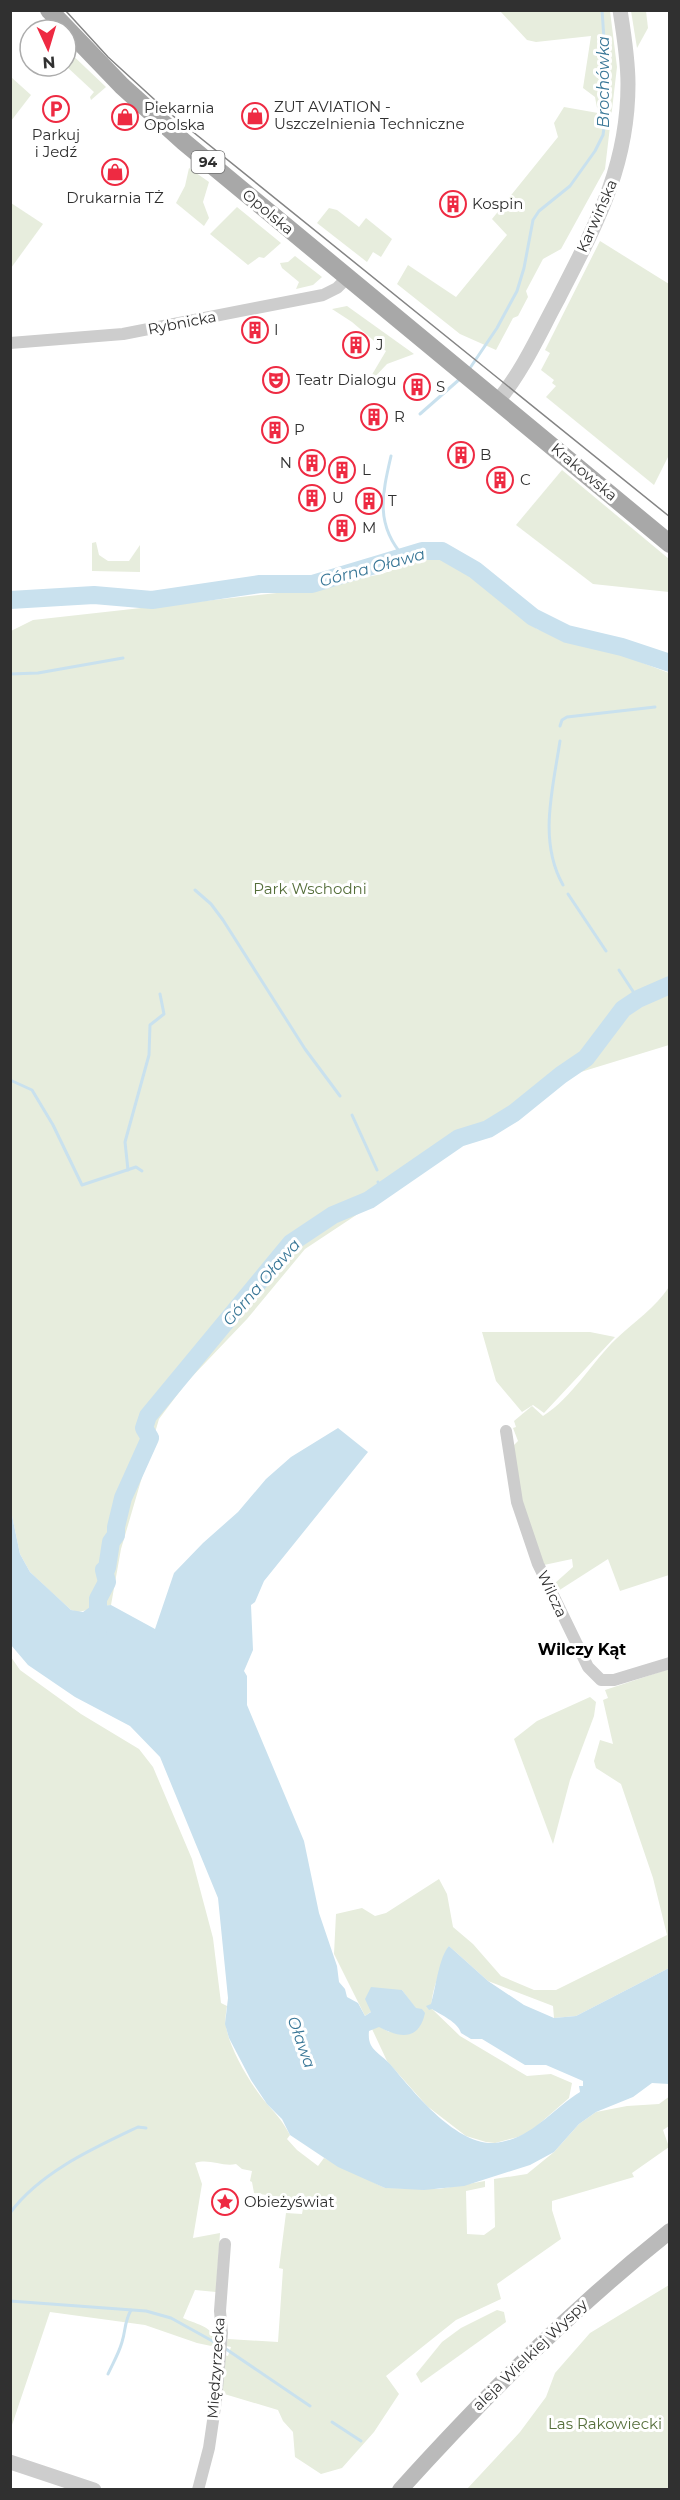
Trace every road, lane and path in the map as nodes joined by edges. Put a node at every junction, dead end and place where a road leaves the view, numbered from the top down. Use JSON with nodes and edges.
{"nodes":[{"id":1,"x":49,"y":10,"type":"edge"},
{"id":2,"x":620,"y":10,"type":"edge"},
{"id":3,"x":347,"y":278,"type":"junction"},
{"id":4,"x":10,"y":344,"type":"edge"},
{"id":5,"x":497,"y":402,"type":"junction"},
{"id":6,"x":669,"y":544,"type":"edge"},
{"id":7,"x":506,"y":1431,"type":"dead end"},
{"id":8,"x":669,"y":1663,"type":"edge"},
{"id":9,"x":669,"y":2230,"type":"edge"},
{"id":10,"x":225,"y":2244,"type":"dead end"},
{"id":11,"x":10,"y":2462,"type":"edge"},
{"id":12,"x":94,"y":2490,"type":"edge"},
{"id":13,"x":198,"y":2490,"type":"edge"},
{"id":14,"x":400,"y":2490,"type":"edge"}],
"edges":[{"from":1,"to":3,"type":"main road","name":"Opolska","number":"94"},
{"from":2,"to":5,"type":"street","name":"Karwińska"},
{"from":3,"to":4,"type":"street","name":"Rybnicka"},
{"from":3,"to":5,"type":"main road","name":"Opolska","number":"94"},
{"from":5,"to":6,"type":"main road","name":"Krakowska","number":"94"},
{"from":7,"to":8,"type":"street","name":"Wilcza"},
{"from":9,"to":14,"type":"main road","name":"aleja Wielkiej Wyspy"},
{"from":10,"to":13,"type":"street","name":"Międzyrzecka"},
{"from":11,"to":12,"type":"street"}]}
